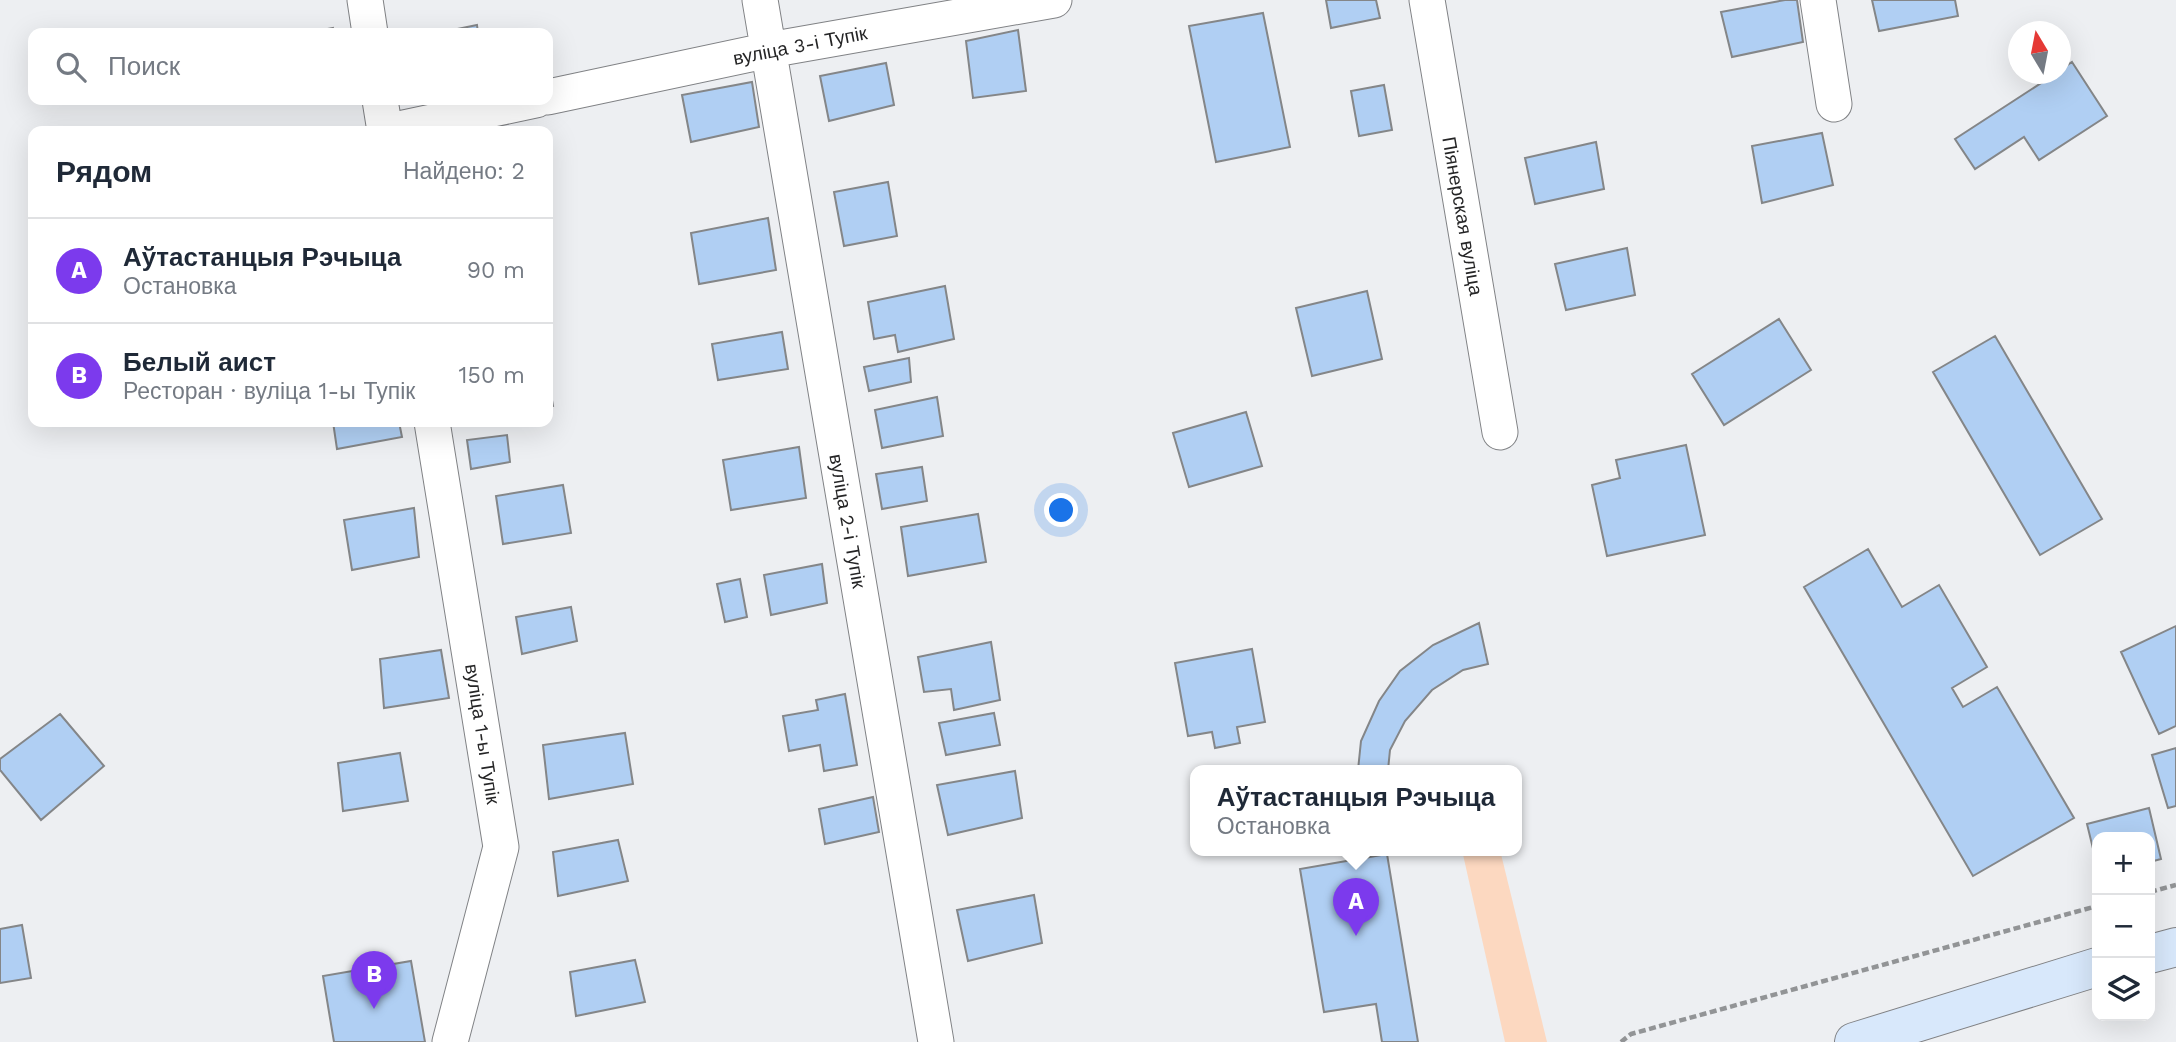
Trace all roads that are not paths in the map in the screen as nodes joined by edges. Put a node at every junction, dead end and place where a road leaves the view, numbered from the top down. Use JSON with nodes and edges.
{"nodes":[{"id":1,"x":365,"y":0,"type":"edge"},
{"id":2,"x":760,"y":0,"type":"edge"},
{"id":3,"x":1054,"y":0,"type":"edge"},
{"id":4,"x":1427,"y":0,"type":"edge"},
{"id":5,"x":1818,"y":0,"type":"edge"},
{"id":6,"x":369,"y":28,"type":"edge"},
{"id":7,"x":769,"y":50,"type":"junction"},
{"id":8,"x":553,"y":96,"type":"edge"},
{"id":9,"x":1834,"y":104,"type":"dead end"},
{"id":10,"x":381,"y":105,"type":"edge"},
{"id":11,"x":512,"y":105,"type":"edge"},
{"id":12,"x":386,"y":126,"type":"edge"},
{"id":13,"x":411,"y":126,"type":"edge"},
{"id":14,"x":433,"y":427,"type":"edge"},
{"id":15,"x":1500,"y":432,"type":"dead end"},
{"id":16,"x":2176,"y":947,"type":"edge"},
{"id":17,"x":2155,"y":953,"type":"edge"},
{"id":18,"x":2092,"y":969,"type":"edge"},
{"id":19,"x":450,"y":1042,"type":"edge"},
{"id":20,"x":936,"y":1042,"type":"edge"},
{"id":21,"x":1854,"y":1042,"type":"edge"}],
"edges":[{"from":1,"to":6,"type":"street"},
{"from":2,"to":7,"type":"street","name":"вуліца 2-і Тупік"},
{"from":3,"to":7,"type":"street","name":"вуліца 3-і Тупік"},
{"from":4,"to":15,"type":"street","name":"Піянерская вуліца"},
{"from":5,"to":9,"type":"street"},
{"from":7,"to":8,"type":"street","name":"вуліца 3-і Тупік"},
{"from":7,"to":20,"type":"street","name":"вуліца 2-і Тупік"},
{"from":10,"to":12,"type":"street"},
{"from":11,"to":13,"type":"street"},
{"from":14,"to":19,"type":"street","name":"вуліца 1-ы Тупік"},
{"from":16,"to":17,"type":"main road"},
{"from":18,"to":21,"type":"main road"}]}
